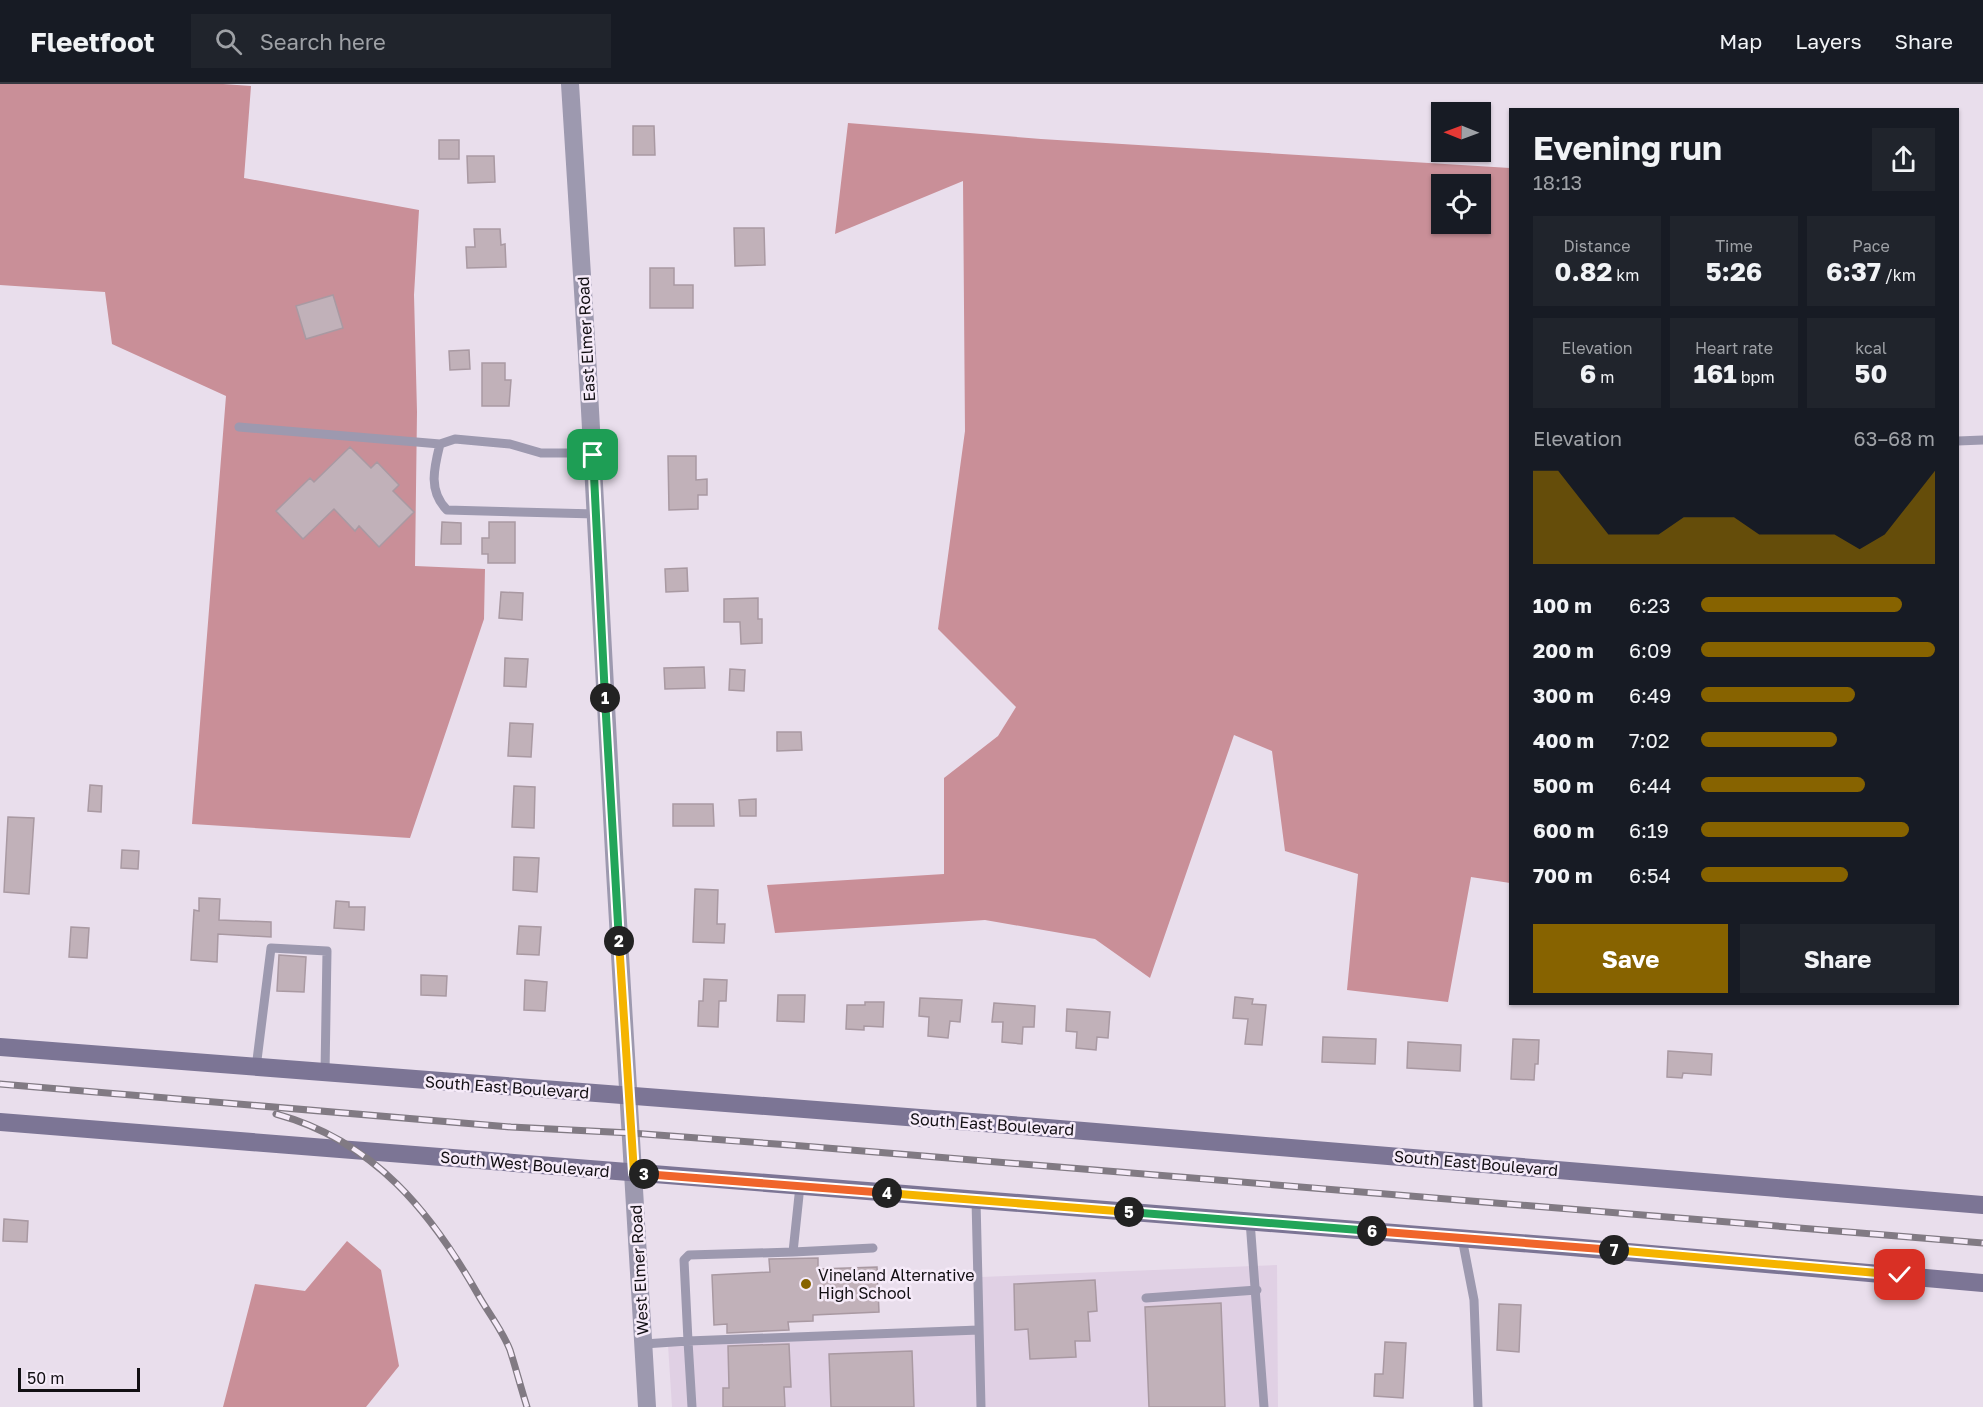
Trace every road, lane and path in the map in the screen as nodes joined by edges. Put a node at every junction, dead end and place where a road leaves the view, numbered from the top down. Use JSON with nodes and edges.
{"nodes":[{"id":1,"x":570,"y":84,"type":"edge"},
{"id":2,"x":239,"y":427,"type":"dead end"},
{"id":3,"x":1983,"y":440,"type":"edge"},
{"id":4,"x":1959,"y":441,"type":"edge"},
{"id":5,"x":440,"y":444,"type":"junction"},
{"id":6,"x":592,"y":453,"type":"junction"},
{"id":7,"x":596,"y":514,"type":"junction"},
{"id":8,"x":0,"y":1047,"type":"edge"},
{"id":9,"x":256,"y":1068,"type":"junction"},
{"id":10,"x":325,"y":1073,"type":"junction"},
{"id":11,"x":629,"y":1096,"type":"junction"},
{"id":12,"x":0,"y":1122,"type":"edge"},
{"id":13,"x":631,"y":1133,"type":"joint"},
{"id":14,"x":634,"y":1173,"type":"junction"},
{"id":15,"x":800,"y":1186,"type":"junction"},
{"id":16,"x":976,"y":1200,"type":"junction"},
{"id":17,"x":1983,"y":1204,"type":"edge"},
{"id":18,"x":1250,"y":1221,"type":"junction"},
{"id":19,"x":1462,"y":1238,"type":"junction"},
{"id":20,"x":873,"y":1248,"type":"dead end"},
{"id":21,"x":793,"y":1252,"type":"junction"},
{"id":22,"x":1983,"y":1282,"type":"edge"},
{"id":23,"x":1257,"y":1290,"type":"junction"},
{"id":24,"x":1146,"y":1298,"type":"dead end"},
{"id":25,"x":979,"y":1330,"type":"junction"},
{"id":26,"x":688,"y":1341,"type":"junction"},
{"id":27,"x":644,"y":1344,"type":"junction"},
{"id":28,"x":647,"y":1407,"type":"edge"},
{"id":29,"x":692,"y":1407,"type":"edge"},
{"id":30,"x":981,"y":1407,"type":"edge"},
{"id":31,"x":1264,"y":1407,"type":"edge"},
{"id":32,"x":1478,"y":1407,"type":"edge"}],
"edges":[{"from":1,"to":6,"type":"street","name":"East Elmer Road"},
{"from":2,"to":5,"type":"lane"},
{"from":3,"to":4,"type":"lane"},
{"from":5,"to":6,"type":"lane"},
{"from":5,"to":7,"type":"lane"},
{"from":6,"to":7,"type":"street","name":"East Elmer Road"},
{"from":7,"to":11,"type":"street","name":"East Elmer Road"},
{"from":8,"to":9,"type":"main road","name":"South East Boulevard"},
{"from":9,"to":10,"type":"main road","name":"South East Boulevard"},
{"from":9,"to":10,"type":"lane"},
{"from":10,"to":11,"type":"main road","name":"South East Boulevard"},
{"from":11,"to":13,"type":"street","name":"East Elmer Road"},
{"from":11,"to":17,"type":"main road","name":"South East Boulevard"},
{"from":12,"to":14,"type":"main road","name":"South West Boulevard"},
{"from":13,"to":14,"type":"street","name":"West Elmer Road"},
{"from":14,"to":15,"type":"main road","name":"South West Boulevard"},
{"from":14,"to":27,"type":"street","name":"West Elmer Road"},
{"from":15,"to":16,"type":"main road","name":"South West Boulevard"},
{"from":15,"to":21,"type":"lane"},
{"from":16,"to":18,"type":"main road","name":"South West Boulevard"},
{"from":16,"to":25,"type":"lane"},
{"from":18,"to":19,"type":"main road","name":"South West Boulevard"},
{"from":18,"to":23,"type":"lane"},
{"from":19,"to":22,"type":"main road","name":"South West Boulevard"},
{"from":19,"to":32,"type":"lane"},
{"from":20,"to":21,"type":"lane"},
{"from":21,"to":26,"type":"lane"},
{"from":23,"to":24,"type":"lane"},
{"from":23,"to":31,"type":"lane"},
{"from":25,"to":26,"type":"lane"},
{"from":25,"to":30,"type":"lane"},
{"from":26,"to":27,"type":"lane"},
{"from":26,"to":29,"type":"lane"},
{"from":27,"to":28,"type":"street","name":"West Elmer Road"}]}
